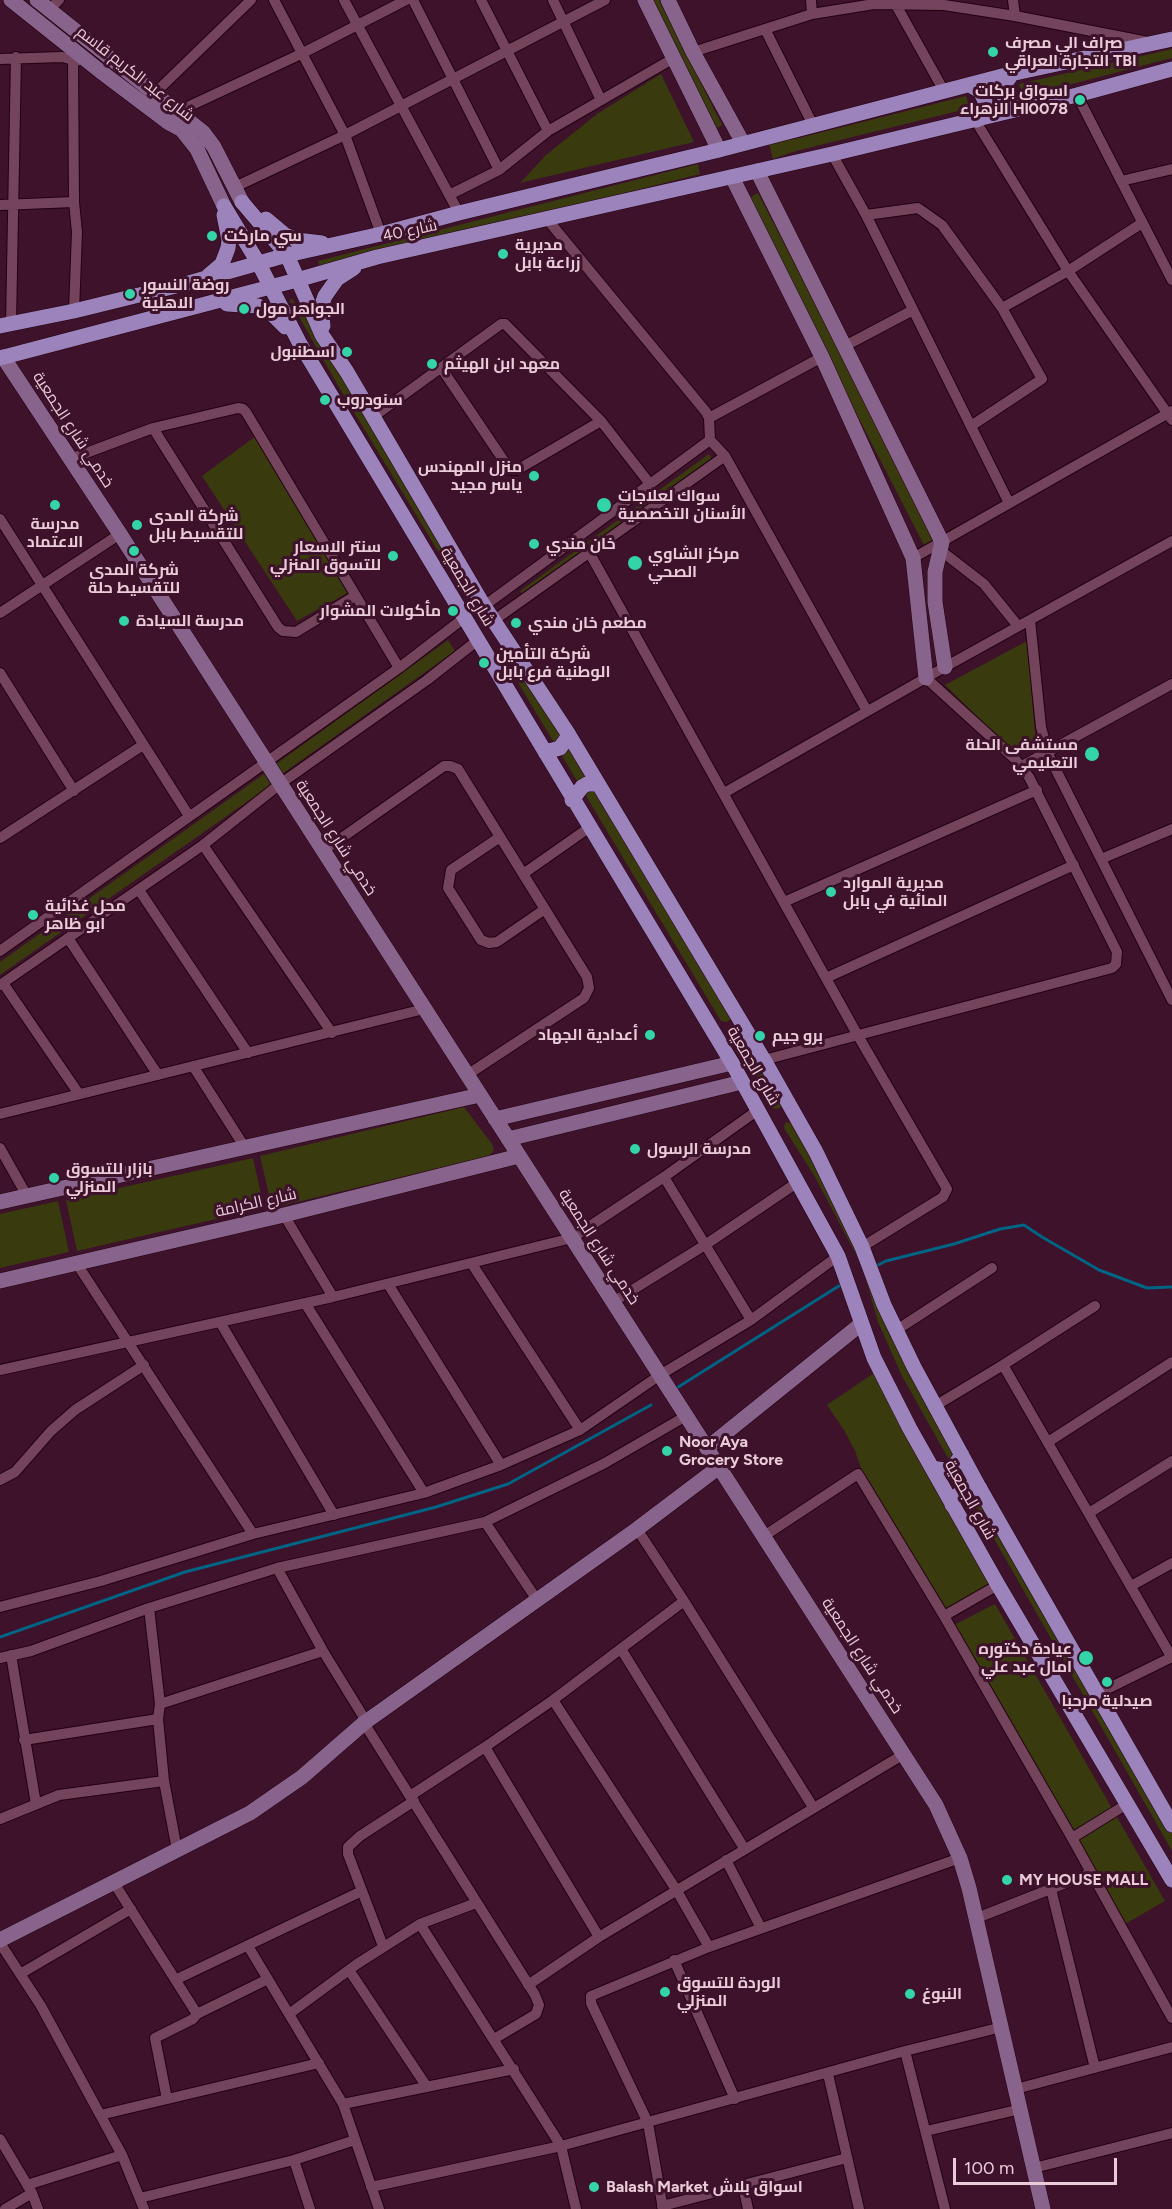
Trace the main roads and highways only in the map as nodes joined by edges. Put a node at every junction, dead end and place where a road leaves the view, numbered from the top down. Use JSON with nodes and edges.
{"nodes":[{"id":1,"x":1172,"y":39,"type":"edge"},
{"id":2,"x":1172,"y":69,"type":"edge"},
{"id":3,"x":1012,"y":74,"type":"junction"},
{"id":4,"x":970,"y":85,"type":"junction"},
{"id":5,"x":1018,"y":109,"type":"junction"},
{"id":6,"x":976,"y":120,"type":"junction"},
{"id":7,"x":590,"y":182,"type":"junction"},
{"id":8,"x":596,"y":208,"type":"junction"},
{"id":9,"x":361,"y":238,"type":"junction"},
{"id":10,"x":287,"y":255,"type":"junction"},
{"id":11,"x":376,"y":257,"type":"junction"},
{"id":12,"x":259,"y":264,"type":"junction"},
{"id":13,"x":297,"y":280,"type":"junction"},
{"id":14,"x":192,"y":282,"type":"junction"},
{"id":15,"x":269,"y":287,"type":"junction"},
{"id":16,"x":206,"y":304,"type":"junction"},
{"id":17,"x":5,"y":324,"type":"edge"},
{"id":18,"x":322,"y":335,"type":"junction"},
{"id":19,"x":298,"y":342,"type":"junction"},
{"id":20,"x":2,"y":357,"type":"edge"},
{"id":21,"x":507,"y":642,"type":"junction"},
{"id":22,"x":488,"y":657,"type":"junction"},
{"id":23,"x":518,"y":659,"type":"junction"},
{"id":24,"x":498,"y":674,"type":"junction"},
{"id":25,"x":569,"y":735,"type":"junction"},
{"id":26,"x":544,"y":752,"type":"junction"},
{"id":27,"x":598,"y":784,"type":"junction"},
{"id":28,"x":572,"y":800,"type":"junction"},
{"id":29,"x":962,"y":1455,"type":"junction"},
{"id":30,"x":932,"y":1468,"type":"junction"},
{"id":31,"x":980,"y":1488,"type":"junction"},
{"id":32,"x":952,"y":1505,"type":"junction"},
{"id":33,"x":1172,"y":1825,"type":"edge"},
{"id":34,"x":1172,"y":1880,"type":"edge"}],
"edges":[{"from":1,"to":3,"type":"main road","name":"شارع 40"},
{"from":2,"to":5,"type":"main road","name":"شارع 40"},
{"from":3,"to":4,"type":"main road","name":"شارع 40"},
{"from":3,"to":5,"type":"main road"},
{"from":4,"to":6,"type":"main road"},
{"from":4,"to":7,"type":"main road","name":"شارع 40"},
{"from":5,"to":6,"type":"main road","name":"شارع 40"},
{"from":6,"to":8,"type":"main road","name":"شارع 40"},
{"from":7,"to":8,"type":"main road"},
{"from":7,"to":9,"type":"main road","name":"شارع 40"},
{"from":8,"to":11,"type":"main road","name":"شارع 40"},
{"from":9,"to":10,"type":"main road","name":"شارع 40"},
{"from":9,"to":10,"type":"main road","name":"شارع عبد الكريم قاسم"},
{"from":10,"to":12,"type":"main road","name":"شارع 40"},
{"from":10,"to":13,"type":"main road","name":"شارع الجمعية"},
{"from":11,"to":13,"type":"main road","name":"شارع 40"},
{"from":11,"to":18,"type":"main road"},
{"from":12,"to":14,"type":"main road","name":"شارع 40"},
{"from":12,"to":14,"type":"main road","name":"شارع عبد الكريم قاسم"},
{"from":12,"to":15,"type":"main road","name":"شارع عبد الكريم قاسم"},
{"from":13,"to":15,"type":"main road","name":"شارع 40"},
{"from":13,"to":18,"type":"main road","name":"شارع الجمعية"},
{"from":14,"to":17,"type":"main road","name":"شارع 40"},
{"from":15,"to":16,"type":"main road","name":"شارع 40"},
{"from":15,"to":19,"type":"main road","name":"شارع الجمعية"},
{"from":16,"to":19,"type":"main road"},
{"from":16,"to":20,"type":"main road","name":"شارع 40"},
{"from":18,"to":21,"type":"main road","name":"شارع الجمعية"},
{"from":19,"to":22,"type":"main road","name":"شارع الجمعية"},
{"from":21,"to":22,"type":"main road"},
{"from":21,"to":23,"type":"main road","name":"شارع الجمعية"},
{"from":22,"to":24,"type":"main road","name":"شارع الجمعية"},
{"from":23,"to":24,"type":"main road"},
{"from":23,"to":25,"type":"main road","name":"شارع الجمعية"},
{"from":24,"to":26,"type":"main road","name":"شارع الجمعية"},
{"from":25,"to":26,"type":"main road"},
{"from":25,"to":27,"type":"main road","name":"شارع الجمعية"},
{"from":26,"to":28,"type":"main road","name":"شارع الجمعية"},
{"from":27,"to":28,"type":"main road"},
{"from":27,"to":29,"type":"main road","name":"شارع الجمعية"},
{"from":28,"to":30,"type":"main road","name":"شارع الجمعية"},
{"from":29,"to":30,"type":"main road"},
{"from":29,"to":31,"type":"main road","name":"شارع الجمعية"},
{"from":30,"to":32,"type":"main road","name":"شارع الجمعية"},
{"from":31,"to":32,"type":"main road"},
{"from":31,"to":33,"type":"main road","name":"شارع الجمعية"},
{"from":32,"to":34,"type":"main road","name":"شارع الجمعية"}]}
